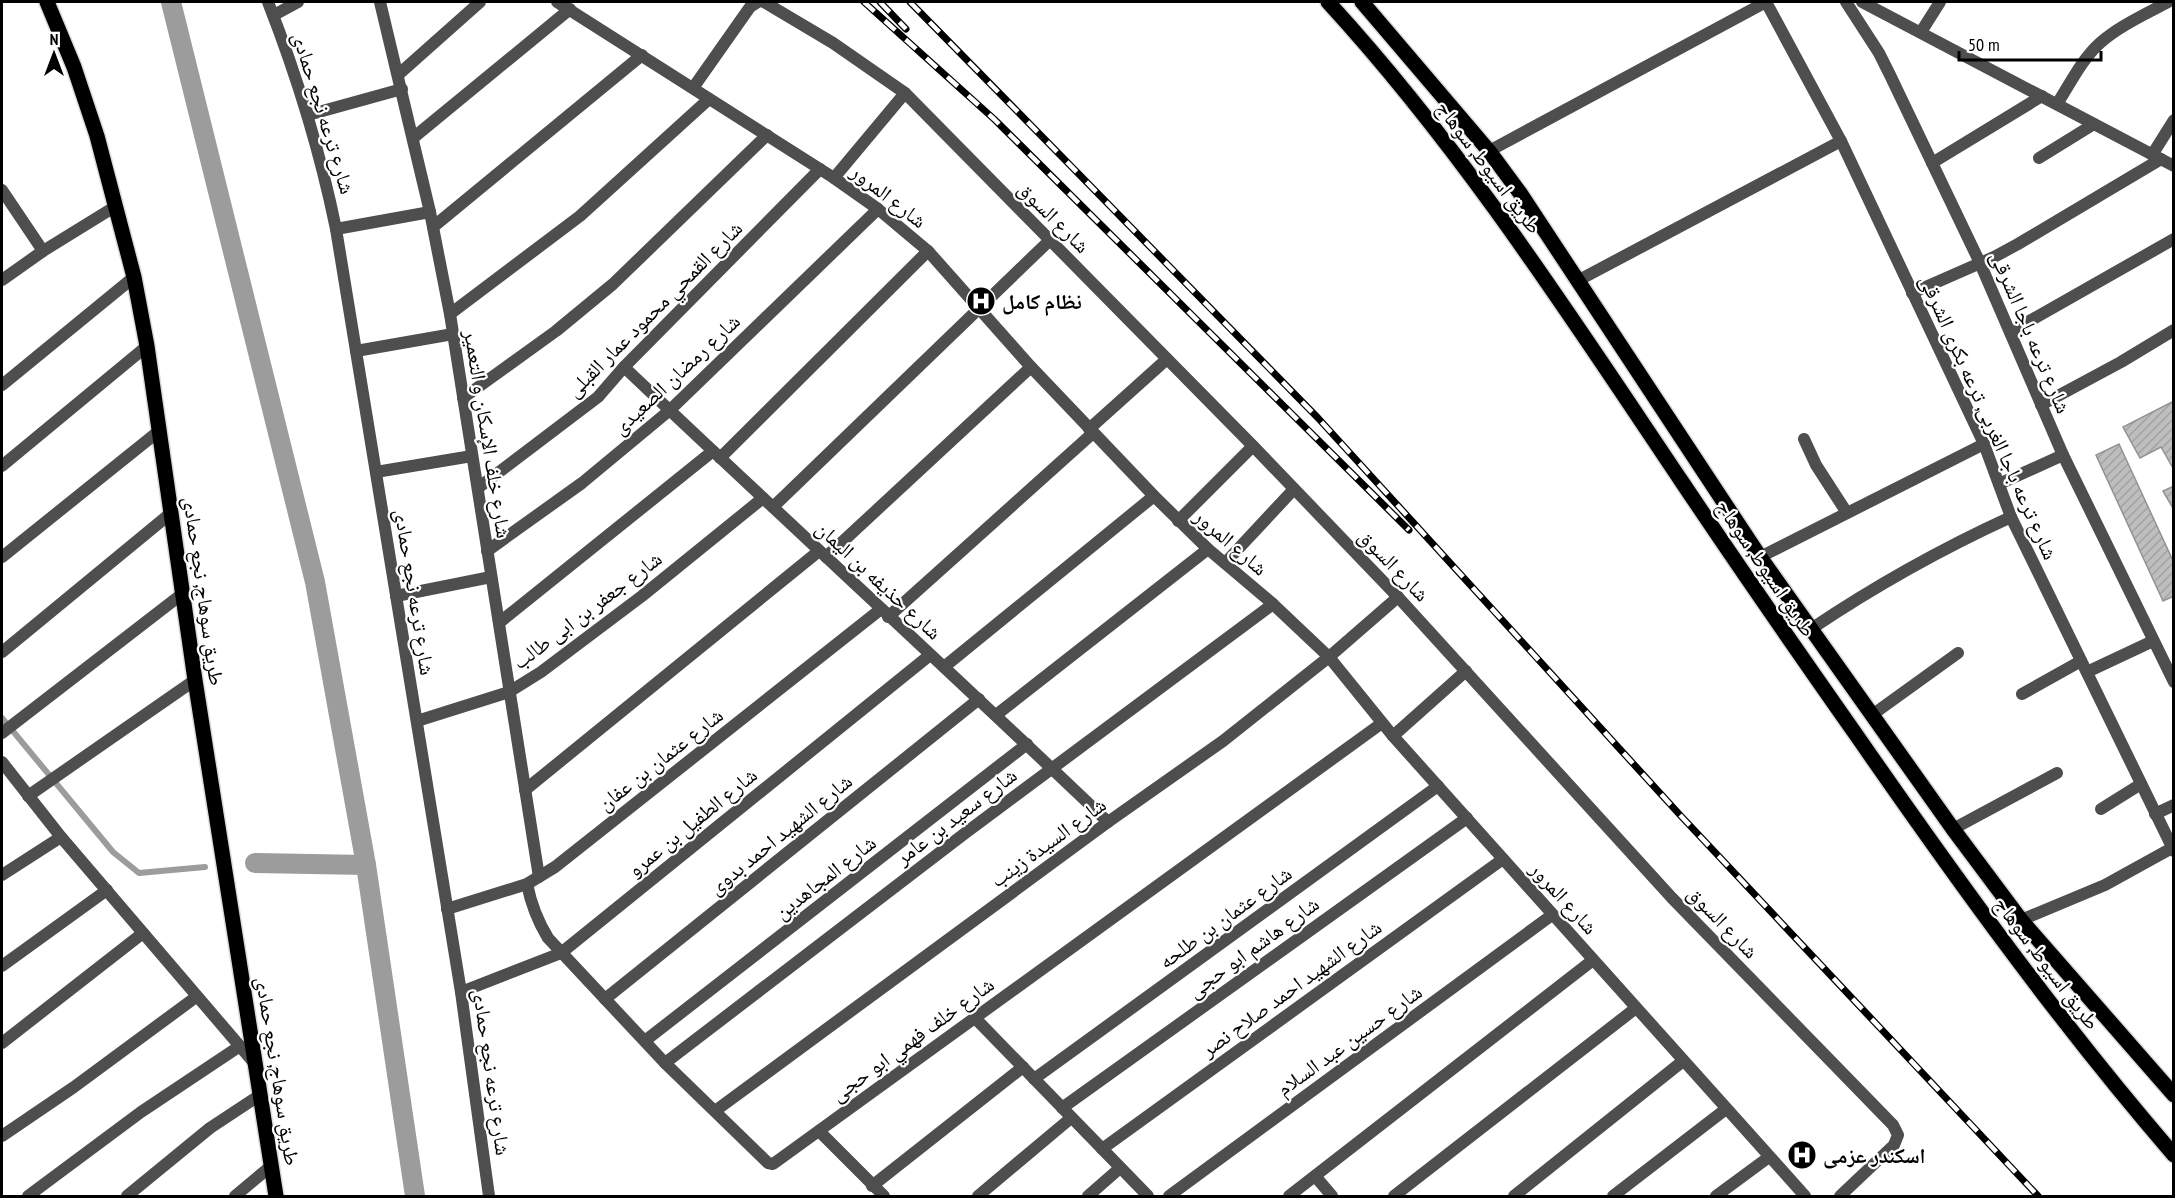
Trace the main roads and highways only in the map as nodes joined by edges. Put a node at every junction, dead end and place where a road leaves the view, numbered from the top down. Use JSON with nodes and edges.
{"nodes":[{"id":1,"x":47,"y":2,"type":"edge"},
{"id":2,"x":1328,"y":2,"type":"edge"},
{"id":3,"x":1362,"y":2,"type":"edge"},
{"id":4,"x":1425,"y":74,"type":"junction"},
{"id":5,"x":1405,"y":93,"type":"junction"},
{"id":6,"x":1467,"y":126,"type":"junction"},
{"id":7,"x":1446,"y":143,"type":"junction"},
{"id":8,"x":2174,"y":1095,"type":"edge"},
{"id":9,"x":2174,"y":1155,"type":"edge"},
{"id":10,"x":276,"y":1197,"type":"edge"}],
"edges":[{"from":1,"to":10,"type":"main road","name":"طريق سوهاج, نجع حمادى"},
{"from":2,"to":5,"type":"main road","name":"طريق اسيوط, سوهاج"},
{"from":3,"to":4,"type":"main road","name":"طريق اسيوط, سوهاج"},
{"from":4,"to":5,"type":"main road"},
{"from":4,"to":6,"type":"main road","name":"طريق اسيوط, سوهاج"},
{"from":5,"to":7,"type":"main road","name":"طريق اسيوط, سوهاج"},
{"from":6,"to":7,"type":"main road"},
{"from":6,"to":8,"type":"main road","name":"طريق اسيوط, سوهاج"},
{"from":7,"to":9,"type":"main road","name":"طريق اسيوط, سوهاج"}]}
